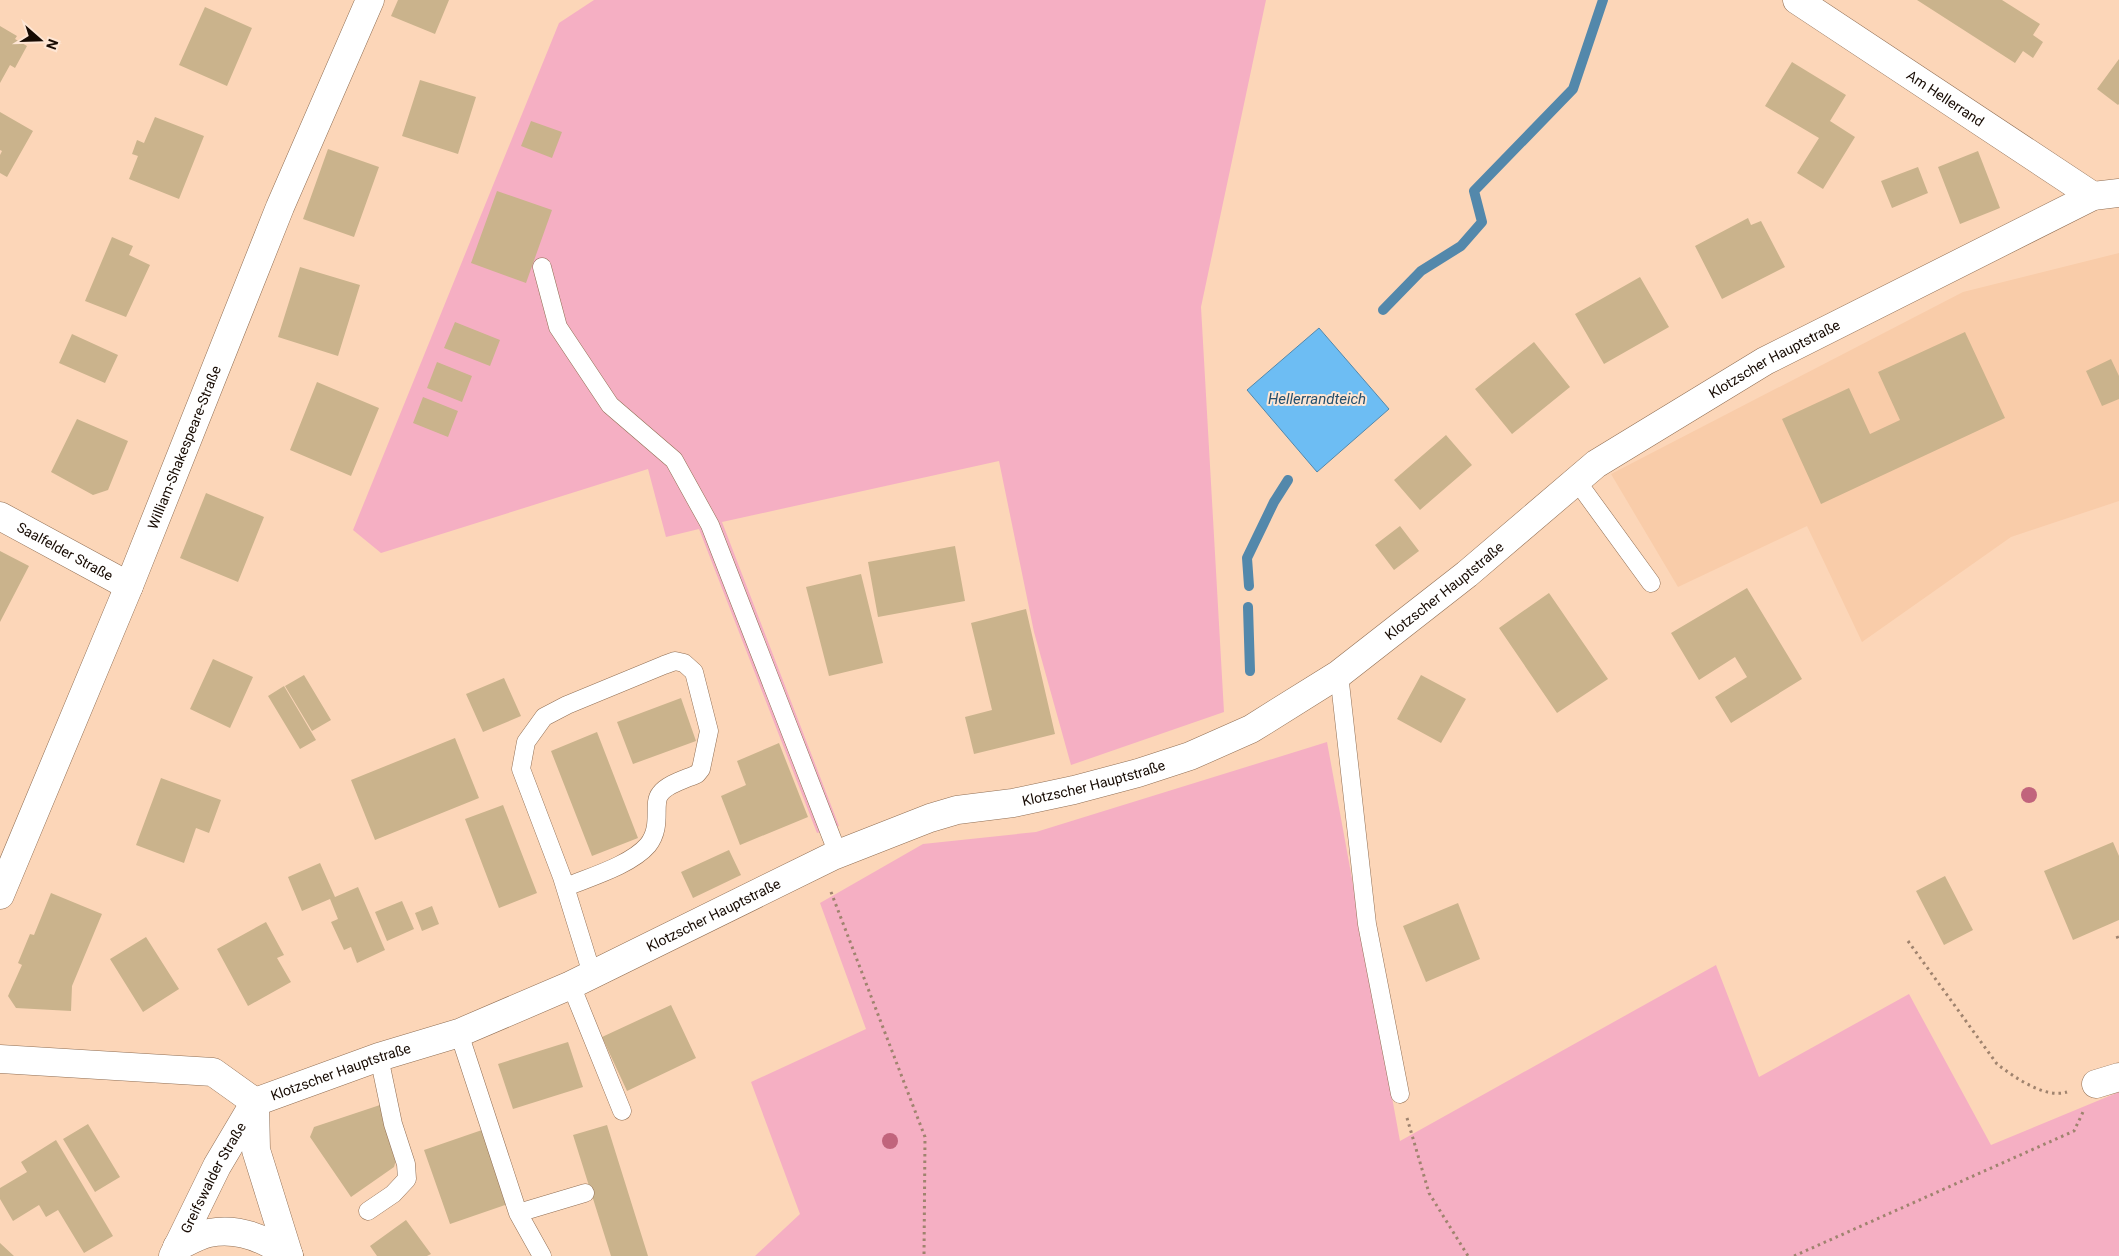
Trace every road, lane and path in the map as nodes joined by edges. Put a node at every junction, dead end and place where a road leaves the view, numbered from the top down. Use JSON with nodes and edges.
{"nodes":[{"id":1,"x":370,"y":0,"type":"edge"},
{"id":2,"x":1797,"y":0,"type":"edge"},
{"id":3,"x":2119,"y":193,"type":"edge"},
{"id":4,"x":2093,"y":196,"type":"junction"},
{"id":5,"x":542,"y":267,"type":"dead end"},
{"id":6,"x":1576,"y":480,"type":"junction"},
{"id":7,"x":0,"y":516,"type":"edge"},
{"id":8,"x":1651,"y":583,"type":"dead end"},
{"id":9,"x":129,"y":586,"type":"junction"},
{"id":10,"x":1339,"y":674,"type":"junction"},
{"id":11,"x":829,"y":858,"type":"junction"},
{"id":12,"x":3,"y":879,"type":"edge"},
{"id":13,"x":566,"y":887,"type":"junction"},
{"id":14,"x":2117,"y":936,"type":"dead end"},
{"id":15,"x":1908,"y":941,"type":"dead end"},
{"id":16,"x":2119,"y":941,"type":"edge"},
{"id":17,"x":582,"y":979,"type":"junction"},
{"id":18,"x":459,"y":1033,"type":"junction"},
{"id":19,"x":378,"y":1056,"type":"junction"},
{"id":20,"x":0,"y":1059,"type":"edge"},
{"id":21,"x":2108,"y":1080,"type":"edge"},
{"id":22,"x":1400,"y":1094,"type":"joint"},
{"id":23,"x":255,"y":1102,"type":"junction"},
{"id":24,"x":622,"y":1111,"type":"dead end"},
{"id":25,"x":585,"y":1193,"type":"dead end"},
{"id":26,"x":368,"y":1211,"type":"dead end"},
{"id":27,"x":518,"y":1213,"type":"junction"},
{"id":28,"x":175,"y":1251,"type":"edge"},
{"id":29,"x":542,"y":1256,"type":"edge"},
{"id":30,"x":924,"y":1256,"type":"edge"},
{"id":31,"x":1468,"y":1256,"type":"edge"},
{"id":32,"x":1794,"y":1256,"type":"edge"}],
"edges":[{"from":1,"to":9,"type":"street","name":"William-Shakespeare-Straße"},
{"from":2,"to":4,"type":"street","name":"Am Hellerrand"},
{"from":3,"to":4,"type":"street"},
{"from":4,"to":6,"type":"street","name":"Klotzscher Hauptstraße"},
{"from":5,"to":11,"type":"lane"},
{"from":6,"to":8,"type":"lane"},
{"from":6,"to":10,"type":"street","name":"Klotzscher Hauptstraße"},
{"from":7,"to":9,"type":"street","name":"Saalfelder Straße"},
{"from":9,"to":12,"type":"street","name":"William-Shakespeare-Straße"},
{"from":10,"to":11,"type":"street","name":"Klotzscher Hauptstraße"},
{"from":10,"to":22,"type":"lane"},
{"from":11,"to":17,"type":"street","name":"Klotzscher Hauptstraße"},
{"from":11,"to":30,"type":"path"},
{"from":13,"to":13,"type":"lane"},
{"from":13,"to":17,"type":"lane"},
{"from":14,"to":16,"type":"path"},
{"from":15,"to":21,"type":"path"},
{"from":17,"to":18,"type":"street","name":"Klotzscher Hauptstraße"},
{"from":17,"to":24,"type":"lane"},
{"from":18,"to":19,"type":"street","name":"Klotzscher Hauptstraße"},
{"from":18,"to":27,"type":"lane"},
{"from":19,"to":23,"type":"street","name":"Klotzscher Hauptstraße"},
{"from":19,"to":26,"type":"lane"},
{"from":20,"to":23,"type":"street","name":"Klotzscher Hauptstraße"},
{"from":21,"to":32,"type":"path"},
{"from":22,"to":31,"type":"path"},
{"from":23,"to":28,"type":"street","name":"Greifswalder Straße"},
{"from":23,"to":28,"type":"street"},
{"from":25,"to":27,"type":"lane"},
{"from":27,"to":29,"type":"lane"}]}
